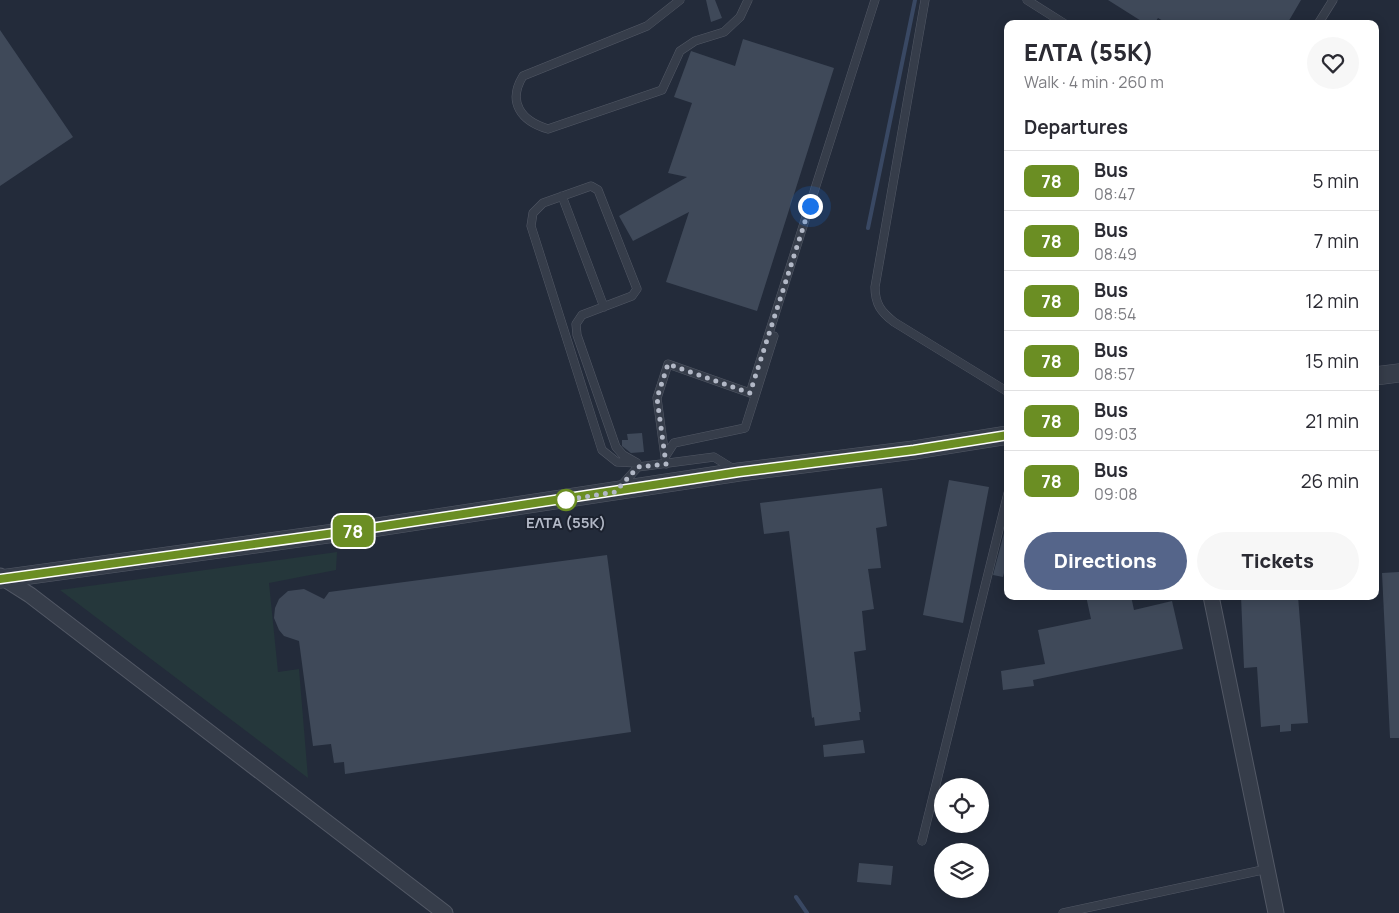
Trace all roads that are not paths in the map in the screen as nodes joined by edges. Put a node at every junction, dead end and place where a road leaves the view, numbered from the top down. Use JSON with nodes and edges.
{"nodes":[{"id":1,"x":680,"y":0,"type":"edge"},
{"id":2,"x":748,"y":0,"type":"edge"},
{"id":3,"x":877,"y":0,"type":"edge"},
{"id":4,"x":925,"y":0,"type":"edge"},
{"id":5,"x":1027,"y":0,"type":"edge"},
{"id":6,"x":1333,"y":0,"type":"edge"},
{"id":7,"x":1059,"y":20,"type":"edge"},
{"id":8,"x":1320,"y":20,"type":"edge"},
{"id":9,"x":562,"y":196,"type":"junction"},
{"id":10,"x":604,"y":307,"type":"junction"},
{"id":11,"x":1399,"y":373,"type":"edge"},
{"id":12,"x":1379,"y":376,"type":"edge"},
{"id":13,"x":1004,"y":390,"type":"edge"},
{"id":14,"x":1004,"y":436,"type":"edge"},
{"id":15,"x":666,"y":460,"type":"junction"},
{"id":16,"x":638,"y":465,"type":"junction"},
{"id":17,"x":739,"y":472,"type":"junction"},
{"id":18,"x":615,"y":492,"type":"junction"},
{"id":19,"x":1004,"y":509,"type":"edge"},
{"id":20,"x":1,"y":578,"type":"edge"},
{"id":21,"x":1211,"y":600,"type":"edge"},
{"id":22,"x":922,"y":841,"type":"dead end"},
{"id":23,"x":1266,"y":869,"type":"junction"},
{"id":24,"x":445,"y":913,"type":"edge"},
{"id":25,"x":1063,"y":913,"type":"edge"},
{"id":26,"x":1276,"y":913,"type":"edge"}],
"edges":[{"from":1,"to":2,"type":"lane"},
{"from":3,"to":15,"type":"lane"},
{"from":3,"to":15,"type":"lane"},
{"from":4,"to":13,"type":"lane"},
{"from":5,"to":7,"type":"lane"},
{"from":6,"to":8,"type":"lane"},
{"from":9,"to":10,"type":"lane"},
{"from":9,"to":10,"type":"lane"},
{"from":9,"to":16,"type":"lane"},
{"from":10,"to":16,"type":"lane"},
{"from":11,"to":12,"type":"street"},
{"from":14,"to":17,"type":"street"},
{"from":15,"to":16,"type":"lane"},
{"from":15,"to":17,"type":"lane"},
{"from":16,"to":18,"type":"lane"},
{"from":17,"to":18,"type":"street"},
{"from":18,"to":20,"type":"street"},
{"from":19,"to":22,"type":"lane"},
{"from":20,"to":24,"type":"street"},
{"from":21,"to":23,"type":"street"},
{"from":23,"to":25,"type":"lane"},
{"from":23,"to":26,"type":"street"}]}
